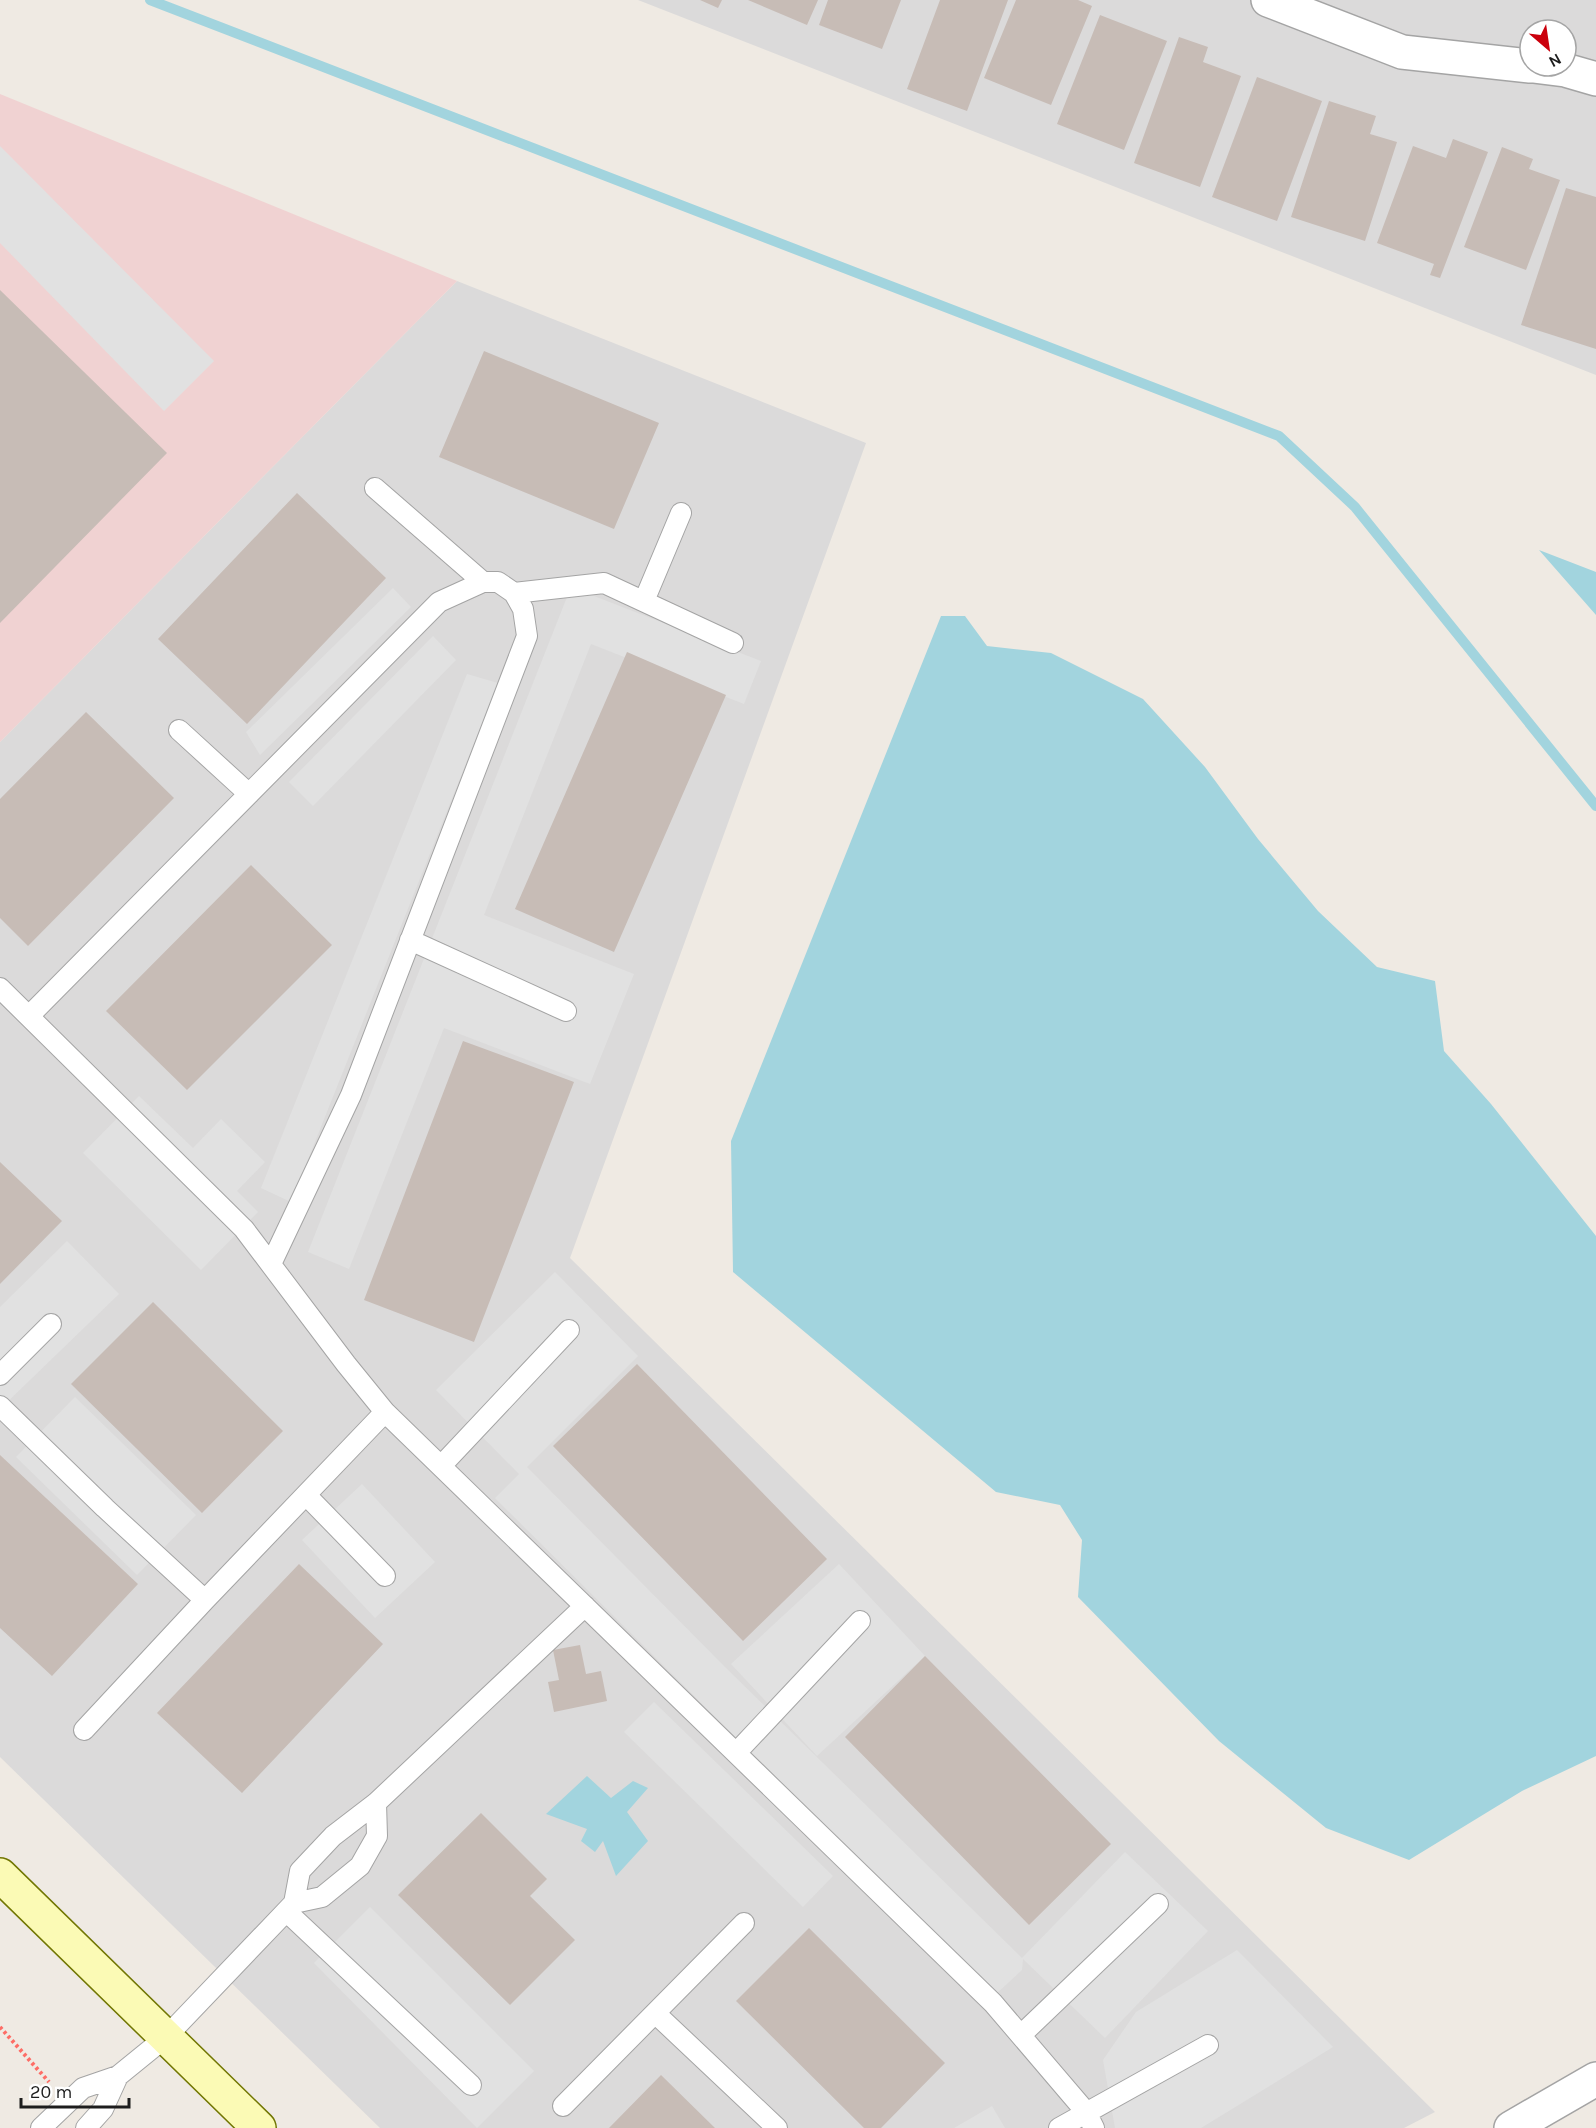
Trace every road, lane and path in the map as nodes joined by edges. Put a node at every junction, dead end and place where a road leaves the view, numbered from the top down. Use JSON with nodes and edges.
{"nodes":[{"id":1,"x":1268,"y":0,"type":"edge"},
{"id":2,"x":1518,"y":64,"type":"edge"},
{"id":3,"x":1578,"y":74,"type":"edge"},
{"id":4,"x":1596,"y":79,"type":"edge"},
{"id":5,"x":375,"y":488,"type":"dead end"},
{"id":6,"x":681,"y":513,"type":"dead end"},
{"id":7,"x":483,"y":582,"type":"junction"},
{"id":8,"x":514,"y":593,"type":"junction"},
{"id":9,"x":644,"y":601,"type":"junction"},
{"id":10,"x":734,"y":643,"type":"dead end"},
{"id":11,"x":178,"y":730,"type":"dead end"},
{"id":12,"x":249,"y":794,"type":"junction"},
{"id":13,"x":410,"y":939,"type":"junction"},
{"id":14,"x":0,"y":988,"type":"edge"},
{"id":15,"x":566,"y":1011,"type":"dead end"},
{"id":16,"x":29,"y":1016,"type":"junction"},
{"id":17,"x":271,"y":1264,"type":"junction"},
{"id":18,"x":51,"y":1324,"type":"dead end"},
{"id":19,"x":569,"y":1330,"type":"dead end"},
{"id":20,"x":0,"y":1375,"type":"edge"},
{"id":21,"x":0,"y":1406,"type":"edge"},
{"id":22,"x":385,"y":1412,"type":"junction"},
{"id":23,"x":441,"y":1466,"type":"junction"},
{"id":24,"x":306,"y":1495,"type":"junction"},
{"id":25,"x":385,"y":1576,"type":"dead end"},
{"id":26,"x":205,"y":1600,"type":"junction"},
{"id":27,"x":585,"y":1606,"type":"junction"},
{"id":28,"x":860,"y":1621,"type":"dead end"},
{"id":29,"x":84,"y":1730,"type":"dead end"},
{"id":30,"x":736,"y":1753,"type":"junction"},
{"id":31,"x":376,"y":1803,"type":"junction"},
{"id":32,"x":0,"y":1875,"type":"edge"},
{"id":33,"x":1158,"y":1904,"type":"dead end"},
{"id":34,"x":291,"y":1907,"type":"junction"},
{"id":35,"x":744,"y":1923,"type":"dead end"},
{"id":36,"x":655,"y":2013,"type":"junction"},
{"id":37,"x":0,"y":2027,"type":"edge"},
{"id":38,"x":1021,"y":2035,"type":"junction"},
{"id":39,"x":166,"y":2037,"type":"junction"},
{"id":40,"x":1208,"y":2044,"type":"dead end"},
{"id":41,"x":118,"y":2076,"type":"junction"},
{"id":42,"x":1596,"y":2079,"type":"edge"},
{"id":43,"x":471,"y":2085,"type":"dead end"},
{"id":44,"x":53,"y":2087,"type":"dead end"},
{"id":45,"x":563,"y":2106,"type":"dead end"},
{"id":46,"x":1090,"y":2120,"type":"edge"},
{"id":47,"x":40,"y":2128,"type":"edge"},
{"id":48,"x":86,"y":2128,"type":"edge"},
{"id":49,"x":259,"y":2128,"type":"edge"},
{"id":50,"x":777,"y":2128,"type":"edge"},
{"id":51,"x":1059,"y":2128,"type":"edge"},
{"id":52,"x":1511,"y":2128,"type":"edge"}],
"edges":[{"from":1,"to":2,"type":"street"},
{"from":3,"to":4,"type":"street"},
{"from":5,"to":7,"type":"lane"},
{"from":6,"to":9,"type":"lane"},
{"from":7,"to":8,"type":"lane"},
{"from":7,"to":12,"type":"lane"},
{"from":8,"to":9,"type":"lane"},
{"from":8,"to":13,"type":"lane"},
{"from":9,"to":10,"type":"lane"},
{"from":11,"to":12,"type":"lane"},
{"from":12,"to":16,"type":"lane"},
{"from":13,"to":15,"type":"lane"},
{"from":13,"to":17,"type":"lane"},
{"from":14,"to":16,"type":"lane"},
{"from":16,"to":17,"type":"lane"},
{"from":17,"to":22,"type":"lane"},
{"from":18,"to":20,"type":"lane"},
{"from":19,"to":23,"type":"lane"},
{"from":21,"to":26,"type":"lane"},
{"from":22,"to":23,"type":"lane"},
{"from":22,"to":24,"type":"lane"},
{"from":23,"to":27,"type":"lane"},
{"from":24,"to":25,"type":"lane"},
{"from":24,"to":26,"type":"lane"},
{"from":26,"to":29,"type":"lane"},
{"from":27,"to":30,"type":"lane"},
{"from":27,"to":31,"type":"lane"},
{"from":28,"to":30,"type":"lane"},
{"from":30,"to":38,"type":"lane"},
{"from":31,"to":34,"type":"lane"},
{"from":31,"to":34,"type":"lane"},
{"from":32,"to":39,"type":"main road"},
{"from":33,"to":38,"type":"lane"},
{"from":34,"to":39,"type":"lane"},
{"from":34,"to":43,"type":"lane"},
{"from":35,"to":36,"type":"lane"},
{"from":36,"to":45,"type":"lane"},
{"from":36,"to":50,"type":"lane"},
{"from":37,"to":44,"type":"path"},
{"from":38,"to":46,"type":"lane"},
{"from":39,"to":41,"type":"lane"},
{"from":39,"to":49,"type":"main road"},
{"from":40,"to":46,"type":"lane"},
{"from":41,"to":47,"type":"lane"},
{"from":41,"to":48,"type":"lane"},
{"from":42,"to":52,"type":"street"},
{"from":46,"to":51,"type":"lane"}]}
